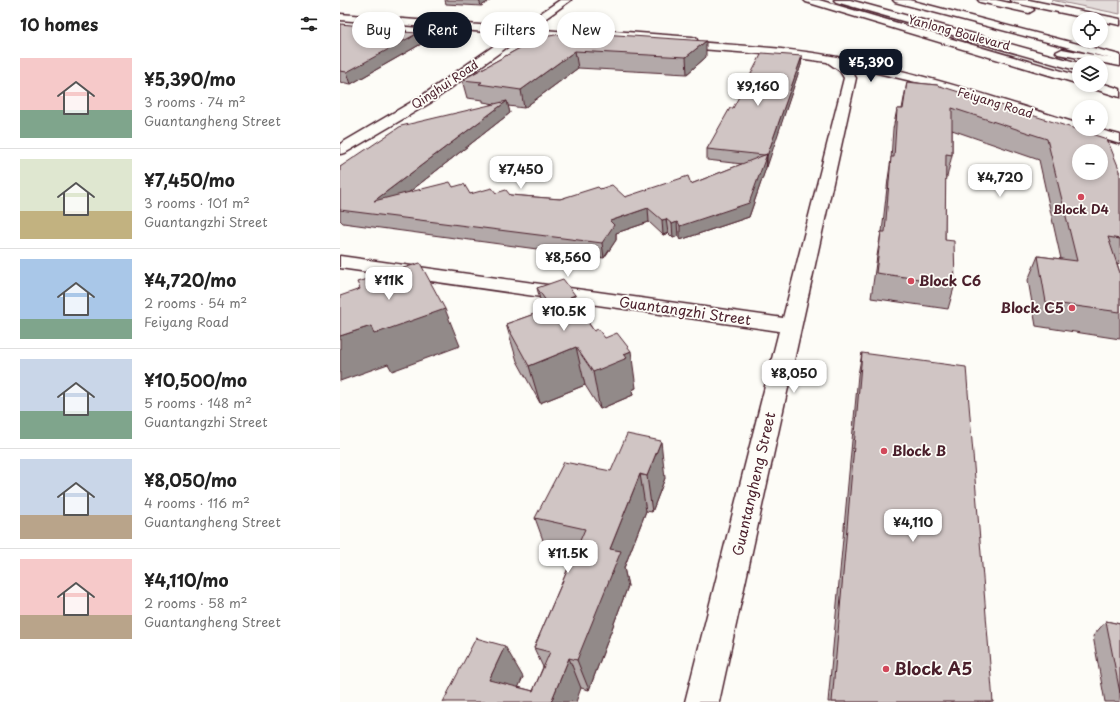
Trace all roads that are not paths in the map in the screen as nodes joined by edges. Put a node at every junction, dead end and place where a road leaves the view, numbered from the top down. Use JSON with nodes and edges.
{"nodes":[{"id":1,"x":548,"y":0,"type":"edge"},
{"id":2,"x":566,"y":0,"type":"edge"},
{"id":3,"x":808,"y":0,"type":"edge"},
{"id":4,"x":839,"y":0,"type":"edge"},
{"id":5,"x":865,"y":0,"type":"edge"},
{"id":6,"x":898,"y":0,"type":"edge"},
{"id":7,"x":983,"y":0,"type":"edge"},
{"id":8,"x":1015,"y":0,"type":"edge"},
{"id":9,"x":535,"y":12,"type":"edge"},
{"id":10,"x":545,"y":12,"type":"edge"},
{"id":11,"x":340,"y":13,"type":"edge"},
{"id":12,"x":340,"y":17,"type":"edge"},
{"id":13,"x":1072,"y":19,"type":"edge"},
{"id":14,"x":1120,"y":22,"type":"edge"},
{"id":15,"x":480,"y":26,"type":"edge"},
{"id":16,"x":480,"y":27,"type":"edge"},
{"id":17,"x":1108,"y":27,"type":"edge"},
{"id":18,"x":903,"y":28,"type":"junction"},
{"id":19,"x":1120,"y":30,"type":"edge"},
{"id":20,"x":549,"y":31,"type":"edge"},
{"id":21,"x":549,"y":32,"type":"edge"},
{"id":22,"x":1018,"y":42,"type":"junction"},
{"id":23,"x":480,"y":48,"type":"edge"},
{"id":24,"x":492,"y":48,"type":"edge"},
{"id":25,"x":473,"y":52,"type":"dead end"},
{"id":26,"x":1035,"y":54,"type":"junction"},
{"id":27,"x":1072,"y":57,"type":"edge"},
{"id":28,"x":1120,"y":58,"type":"edge"},
{"id":29,"x":830,"y":59,"type":"junction"},
{"id":30,"x":1120,"y":63,"type":"edge"},
{"id":31,"x":1072,"y":64,"type":"edge"},
{"id":32,"x":1108,"y":67,"type":"edge"},
{"id":33,"x":885,"y":70,"type":"junction"},
{"id":34,"x":1120,"y":70,"type":"edge"},
{"id":35,"x":850,"y":78,"type":"junction"},
{"id":36,"x":1072,"y":78,"type":"edge"},
{"id":37,"x":1108,"y":89,"type":"edge"},
{"id":38,"x":1120,"y":93,"type":"edge"},
{"id":39,"x":1072,"y":119,"type":"edge"},
{"id":40,"x":1072,"y":126,"type":"edge"},
{"id":41,"x":1108,"y":130,"type":"edge"},
{"id":42,"x":1120,"y":134,"type":"edge"},
{"id":43,"x":1106,"y":136,"type":"edge"},
{"id":44,"x":1120,"y":140,"type":"edge"},
{"id":45,"x":340,"y":150,"type":"edge"},
{"id":46,"x":340,"y":262,"type":"edge"},
{"id":47,"x":792,"y":326,"type":"junction"},
{"id":48,"x":702,"y":702,"type":"edge"}],
"edges":[{"from":1,"to":9,"type":"main road","name":"Qinghui Road"},
{"from":2,"to":10,"type":"main road","name":"Qinghui Road"},
{"from":3,"to":18,"type":"main road"},
{"from":4,"to":26,"type":"main road","name":"Yanlong Boulevard"},
{"from":5,"to":22,"type":"main road","name":"Yanlong Boulevard"},
{"from":6,"to":28,"type":"main road"},
{"from":7,"to":13,"type":"main road"},
{"from":8,"to":14,"type":"main road"},
{"from":11,"to":15,"type":"main road","name":"Feiyang Road"},
{"from":12,"to":16,"type":"main road","name":"Feiyang Road"},
{"from":17,"to":19,"type":"main road"},
{"from":18,"to":26,"type":"main road"},
{"from":18,"to":36,"type":"main road"},
{"from":20,"to":39,"type":"main road","name":"Feiyang Road"},
{"from":21,"to":29,"type":"main road","name":"Feiyang Road"},
{"from":22,"to":27,"type":"main road","name":"Yanlong Boulevard"},
{"from":22,"to":30,"type":"main road"},
{"from":23,"to":25,"type":"main road","name":"Qinghui Road"},
{"from":24,"to":45,"type":"main road","name":"Qinghui Road"},
{"from":26,"to":31,"type":"main road","name":"Yanlong Boulevard"},
{"from":29,"to":33,"type":"main road","name":"Feiyang Road"},
{"from":29,"to":35,"type":"main road"},
{"from":32,"to":34,"type":"main road"},
{"from":33,"to":35,"type":"main road"},
{"from":33,"to":40,"type":"main road","name":"Feiyang Road"},
{"from":35,"to":47,"type":"main road","name":"Guantangheng Street"},
{"from":37,"to":38,"type":"main road"},
{"from":41,"to":42,"type":"main road"},
{"from":43,"to":44,"type":"main road"},
{"from":46,"to":47,"type":"main road","name":"Guantangzhi Street"},
{"from":47,"to":48,"type":"main road","name":"Guantangheng Street"}]}
